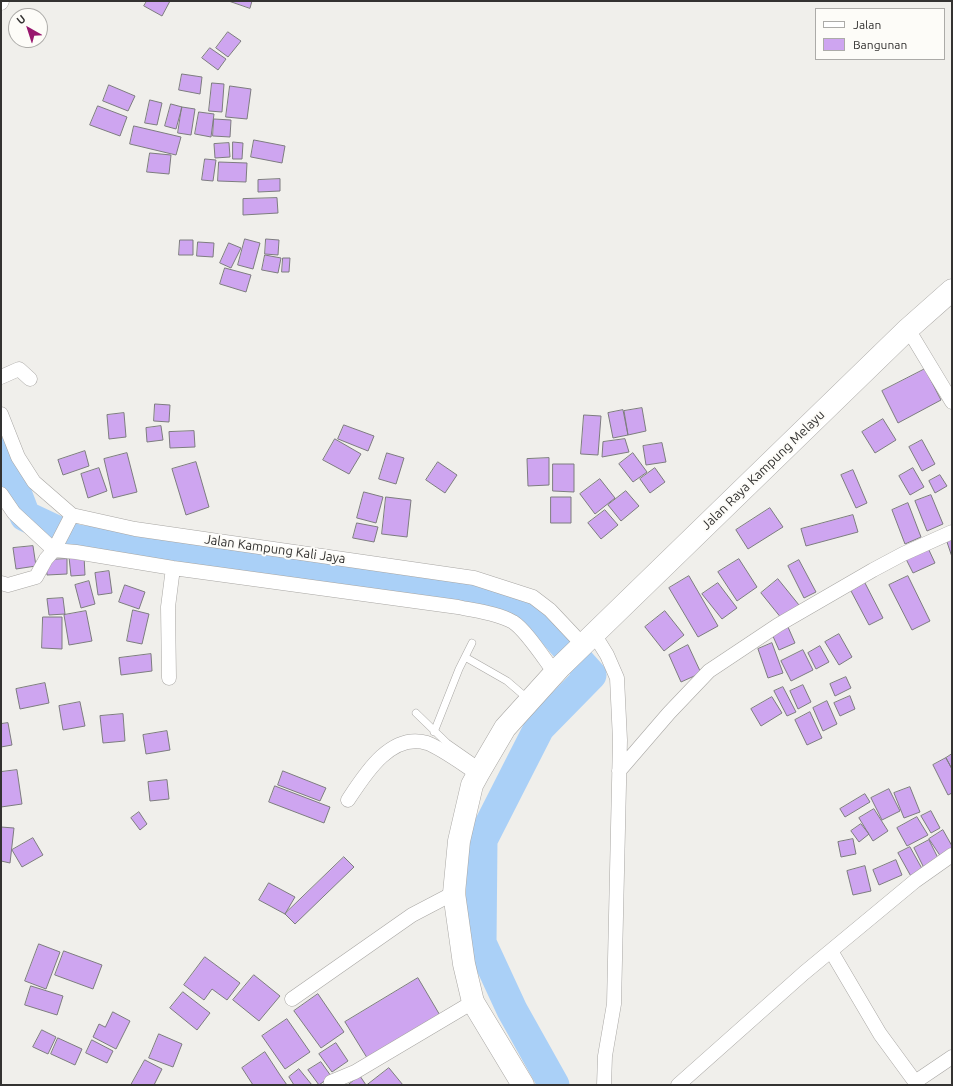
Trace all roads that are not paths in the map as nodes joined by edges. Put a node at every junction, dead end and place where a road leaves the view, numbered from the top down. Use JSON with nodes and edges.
{"nodes":[{"id":1,"x":952,"y":290,"type":"edge"},
{"id":2,"x":908,"y":329,"type":"junction"},
{"id":3,"x":1,"y":377,"type":"edge"},
{"id":4,"x":30,"y":379,"type":"dead end"},
{"id":5,"x":952,"y":402,"type":"edge"},
{"id":6,"x":1,"y":414,"type":"edge"},
{"id":7,"x":1,"y":494,"type":"edge"},
{"id":8,"x":71,"y":518,"type":"junction"},
{"id":9,"x":952,"y":532,"type":"edge"},
{"id":10,"x":57,"y":545,"type":"junction"},
{"id":11,"x":173,"y":568,"type":"junction"},
{"id":12,"x":1,"y":583,"type":"edge"},
{"id":13,"x":472,"y":643,"type":"dead end"},
{"id":14,"x":574,"y":654,"type":"junction"},
{"id":15,"x":465,"y":657,"type":"junction"},
{"id":16,"x":169,"y":678,"type":"dead end"},
{"id":17,"x":530,"y":700,"type":"junction"},
{"id":18,"x":416,"y":713,"type":"dead end"},
{"id":19,"x":434,"y":732,"type":"junction"},
{"id":20,"x":480,"y":771,"type":"junction"},
{"id":21,"x":619,"y":771,"type":"junction"},
{"id":22,"x":348,"y":800,"type":"dead end"},
{"id":23,"x":952,"y":855,"type":"edge"},
{"id":24,"x":454,"y":893,"type":"junction"},
{"id":25,"x":831,"y":951,"type":"junction"},
{"id":26,"x":292,"y":999,"type":"dead end"},
{"id":27,"x":473,"y":1002,"type":"junction"},
{"id":28,"x":952,"y":1057,"type":"edge"},
{"id":29,"x":331,"y":1082,"type":"dead end"},
{"id":30,"x":523,"y":1085,"type":"edge"},
{"id":31,"x":604,"y":1085,"type":"edge"},
{"id":32,"x":678,"y":1085,"type":"edge"}],
"edges":[{"from":1,"to":2,"type":"main road","name":"Jalan Raya Kampung Melayu"},
{"from":2,"to":5,"type":"street"},
{"from":2,"to":14,"type":"main road","name":"Jalan Raya Kampung Melayu"},
{"from":3,"to":4,"type":"street"},
{"from":6,"to":8,"type":"street","name":"Jalan Kampung Kali Jaya"},
{"from":7,"to":10,"type":"street"},
{"from":8,"to":10,"type":"street"},
{"from":8,"to":14,"type":"street","name":"Jalan Kampung Kali Jaya"},
{"from":9,"to":21,"type":"street"},
{"from":10,"to":11,"type":"street"},
{"from":10,"to":12,"type":"street"},
{"from":11,"to":14,"type":"street"},
{"from":11,"to":16,"type":"street"},
{"from":13,"to":15,"type":"lane"},
{"from":14,"to":17,"type":"main road","name":"Jalan Raya Kampung Melayu"},
{"from":14,"to":21,"type":"street"},
{"from":15,"to":17,"type":"lane"},
{"from":15,"to":19,"type":"lane"},
{"from":17,"to":20,"type":"main road","name":"Jalan Raya Kampung Melayu"},
{"from":18,"to":19,"type":"lane"},
{"from":19,"to":20,"type":"lane"},
{"from":20,"to":22,"type":"street"},
{"from":20,"to":24,"type":"main road","name":"Jalan Raya Kampung Melayu"},
{"from":21,"to":31,"type":"street"},
{"from":23,"to":25,"type":"street"},
{"from":24,"to":26,"type":"street"},
{"from":24,"to":27,"type":"main road","name":"Jalan Raya Kampung Melayu"},
{"from":25,"to":28,"type":"street"},
{"from":25,"to":32,"type":"street"},
{"from":27,"to":29,"type":"street"},
{"from":27,"to":30,"type":"main road","name":"Jalan Raya Kampung Melayu"}]}
